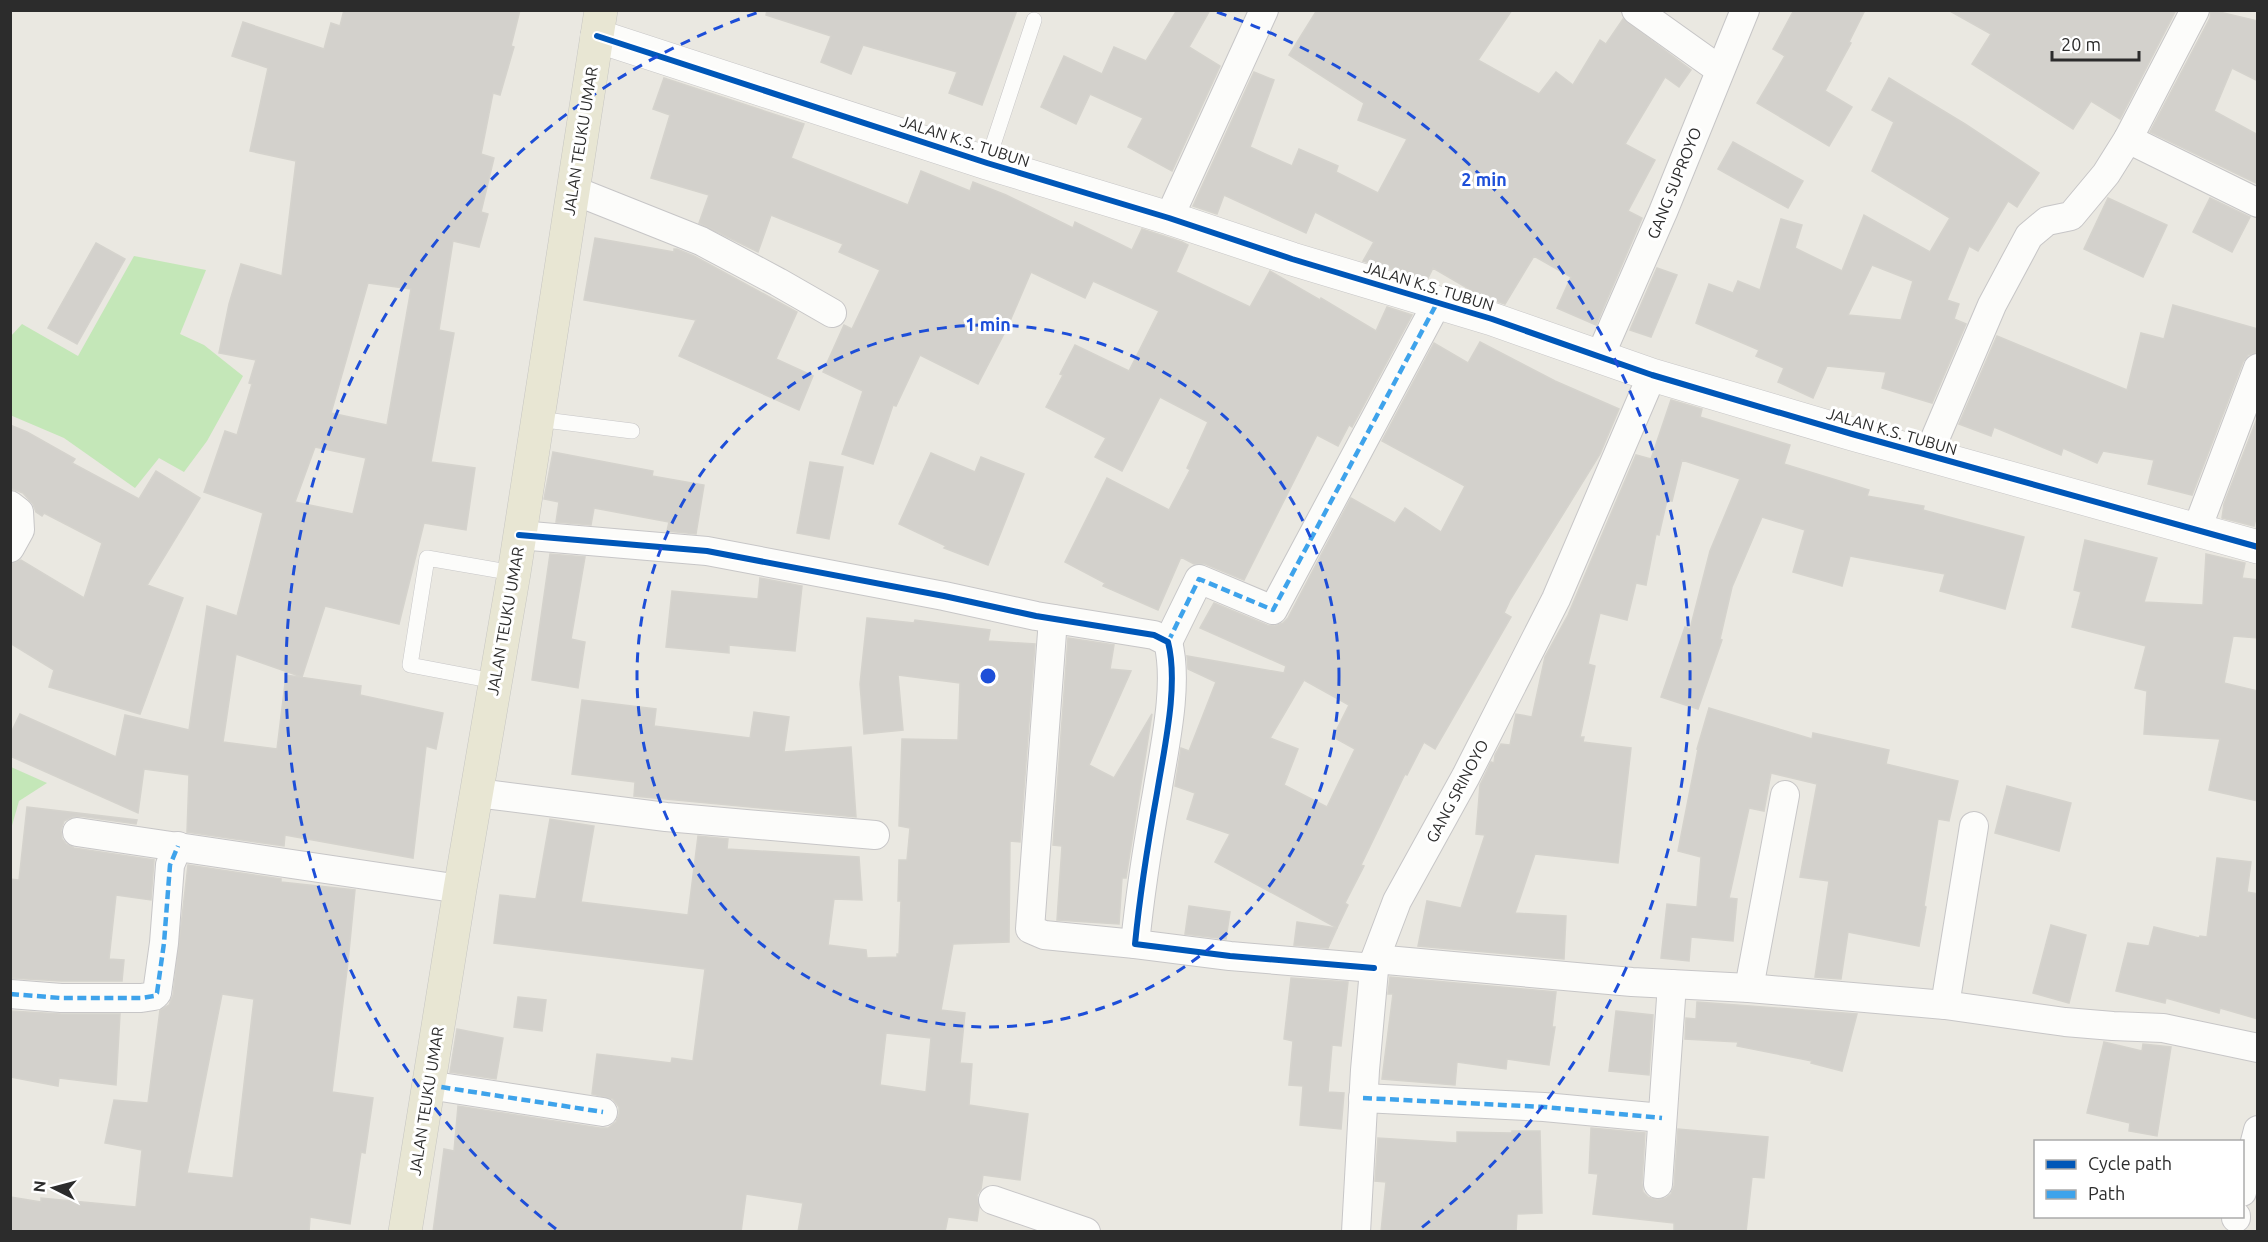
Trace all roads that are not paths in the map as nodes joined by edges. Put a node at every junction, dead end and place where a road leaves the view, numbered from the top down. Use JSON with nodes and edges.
{"nodes":[{"id":1,"x":1264,"y":10,"type":"edge"},
{"id":2,"x":1636,"y":10,"type":"edge"},
{"id":3,"x":1745,"y":10,"type":"edge"},
{"id":4,"x":2195,"y":10,"type":"edge"},
{"id":5,"x":1034,"y":20,"type":"dead end"},
{"id":6,"x":599,"y":23,"type":"edge"},
{"id":7,"x":1720,"y":70,"type":"junction"},
{"id":8,"x":2128,"y":139,"type":"junction"},
{"id":9,"x":987,"y":163,"type":"junction"},
{"id":10,"x":573,"y":190,"type":"junction"},
{"id":11,"x":2258,"y":203,"type":"edge"},
{"id":12,"x":1168,"y":218,"type":"junction"},
{"id":13,"x":1437,"y":303,"type":"junction"},
{"id":14,"x":832,"y":313,"type":"dead end"},
{"id":15,"x":1600,"y":356,"type":"junction"},
{"id":16,"x":2258,"y":368,"type":"edge"},
{"id":17,"x":1652,"y":375,"type":"junction"},
{"id":18,"x":537,"y":419,"type":"junction"},
{"id":19,"x":632,"y":431,"type":"dead end"},
{"id":20,"x":1928,"y":455,"type":"junction"},
{"id":21,"x":10,"y":505,"type":"edge"},
{"id":22,"x":2197,"y":529,"type":"junction"},
{"id":23,"x":519,"y":535,"type":"junction"},
{"id":24,"x":2258,"y":547,"type":"edge"},
{"id":25,"x":10,"y":548,"type":"edge"},
{"id":26,"x":513,"y":573,"type":"junction"},
{"id":27,"x":1053,"y":619,"type":"junction"},
{"id":28,"x":1168,"y":642,"type":"junction"},
{"id":29,"x":494,"y":681,"type":"junction"},
{"id":30,"x":477,"y":794,"type":"junction"},
{"id":31,"x":1785,"y":795,"type":"dead end"},
{"id":32,"x":1974,"y":826,"type":"dead end"},
{"id":33,"x":77,"y":832,"type":"dead end"},
{"id":34,"x":875,"y":835,"type":"dead end"},
{"id":35,"x":178,"y":846,"type":"junction"},
{"id":36,"x":460,"y":889,"type":"junction"},
{"id":37,"x":1135,"y":944,"type":"junction"},
{"id":38,"x":1374,"y":963,"type":"junction"},
{"id":39,"x":1672,"y":984,"type":"junction"},
{"id":40,"x":1749,"y":988,"type":"junction"},
{"id":41,"x":10,"y":994,"type":"edge"},
{"id":42,"x":1945,"y":1005,"type":"junction"},
{"id":43,"x":2258,"y":1048,"type":"edge"},
{"id":44,"x":429,"y":1085,"type":"junction"},
{"id":45,"x":1363,"y":1098,"type":"junction"},
{"id":46,"x":603,"y":1112,"type":"dead end"},
{"id":47,"x":1662,"y":1118,"type":"junction"},
{"id":48,"x":2258,"y":1130,"type":"edge"},
{"id":49,"x":1658,"y":1184,"type":"dead end"},
{"id":50,"x":2244,"y":1185,"type":"edge"},
{"id":51,"x":993,"y":1200,"type":"dead end"},
{"id":52,"x":405,"y":1232,"type":"edge"},
{"id":53,"x":1086,"y":1232,"type":"edge"},
{"id":54,"x":1356,"y":1232,"type":"edge"}],
"edges":[{"from":1,"to":12,"type":"street"},
{"from":2,"to":7,"type":"street"},
{"from":3,"to":7,"type":"street","name":"GANG SUPROYO"},
{"from":4,"to":8,"type":"street"},
{"from":5,"to":9,"type":"lane"},
{"from":6,"to":9,"type":"street","name":"JALAN K.S. TUBUN"},
{"from":6,"to":10,"type":"main road","name":"JALAN TEUKU UMAR"},
{"from":7,"to":15,"type":"street","name":"GANG SUPROYO"},
{"from":8,"to":11,"type":"street"},
{"from":8,"to":20,"type":"street"},
{"from":9,"to":12,"type":"street","name":"JALAN K.S. TUBUN"},
{"from":10,"to":14,"type":"street"},
{"from":10,"to":18,"type":"main road","name":"JALAN TEUKU UMAR"},
{"from":12,"to":13,"type":"street","name":"JALAN K.S. TUBUN"},
{"from":13,"to":15,"type":"street","name":"JALAN K.S. TUBUN"},
{"from":13,"to":28,"type":"street"},
{"from":15,"to":17,"type":"street","name":"JALAN K.S. TUBUN"},
{"from":16,"to":22,"type":"street"},
{"from":17,"to":20,"type":"street","name":"JALAN K.S. TUBUN"},
{"from":17,"to":38,"type":"street","name":"GANG SRINOYO"},
{"from":18,"to":19,"type":"lane"},
{"from":18,"to":23,"type":"main road","name":"JALAN TEUKU UMAR"},
{"from":20,"to":22,"type":"street","name":"JALAN K.S. TUBUN"},
{"from":21,"to":25,"type":"street"},
{"from":22,"to":24,"type":"street","name":"JALAN K.S. TUBUN"},
{"from":23,"to":26,"type":"main road","name":"JALAN TEUKU UMAR"},
{"from":23,"to":27,"type":"street"},
{"from":26,"to":29,"type":"main road","name":"JALAN TEUKU UMAR"},
{"from":26,"to":29,"type":"lane"},
{"from":27,"to":28,"type":"street"},
{"from":27,"to":37,"type":"street"},
{"from":28,"to":37,"type":"street"},
{"from":29,"to":30,"type":"main road","name":"JALAN TEUKU UMAR"},
{"from":30,"to":34,"type":"street"},
{"from":30,"to":36,"type":"main road","name":"JALAN TEUKU UMAR"},
{"from":31,"to":40,"type":"street"},
{"from":32,"to":42,"type":"street"},
{"from":33,"to":35,"type":"street"},
{"from":35,"to":36,"type":"street"},
{"from":35,"to":41,"type":"street"},
{"from":36,"to":44,"type":"main road","name":"JALAN TEUKU UMAR"},
{"from":37,"to":38,"type":"street"},
{"from":38,"to":39,"type":"street"},
{"from":38,"to":45,"type":"street","name":"GANG SRINOYO"},
{"from":39,"to":40,"type":"street"},
{"from":39,"to":47,"type":"street"},
{"from":40,"to":42,"type":"street"},
{"from":42,"to":43,"type":"street"},
{"from":44,"to":46,"type":"street"},
{"from":44,"to":52,"type":"main road","name":"JALAN TEUKU UMAR"},
{"from":45,"to":47,"type":"street"},
{"from":45,"to":54,"type":"street","name":"GANG SRINOYO"},
{"from":47,"to":49,"type":"street"},
{"from":48,"to":50,"type":"street"},
{"from":51,"to":53,"type":"street"}]}
